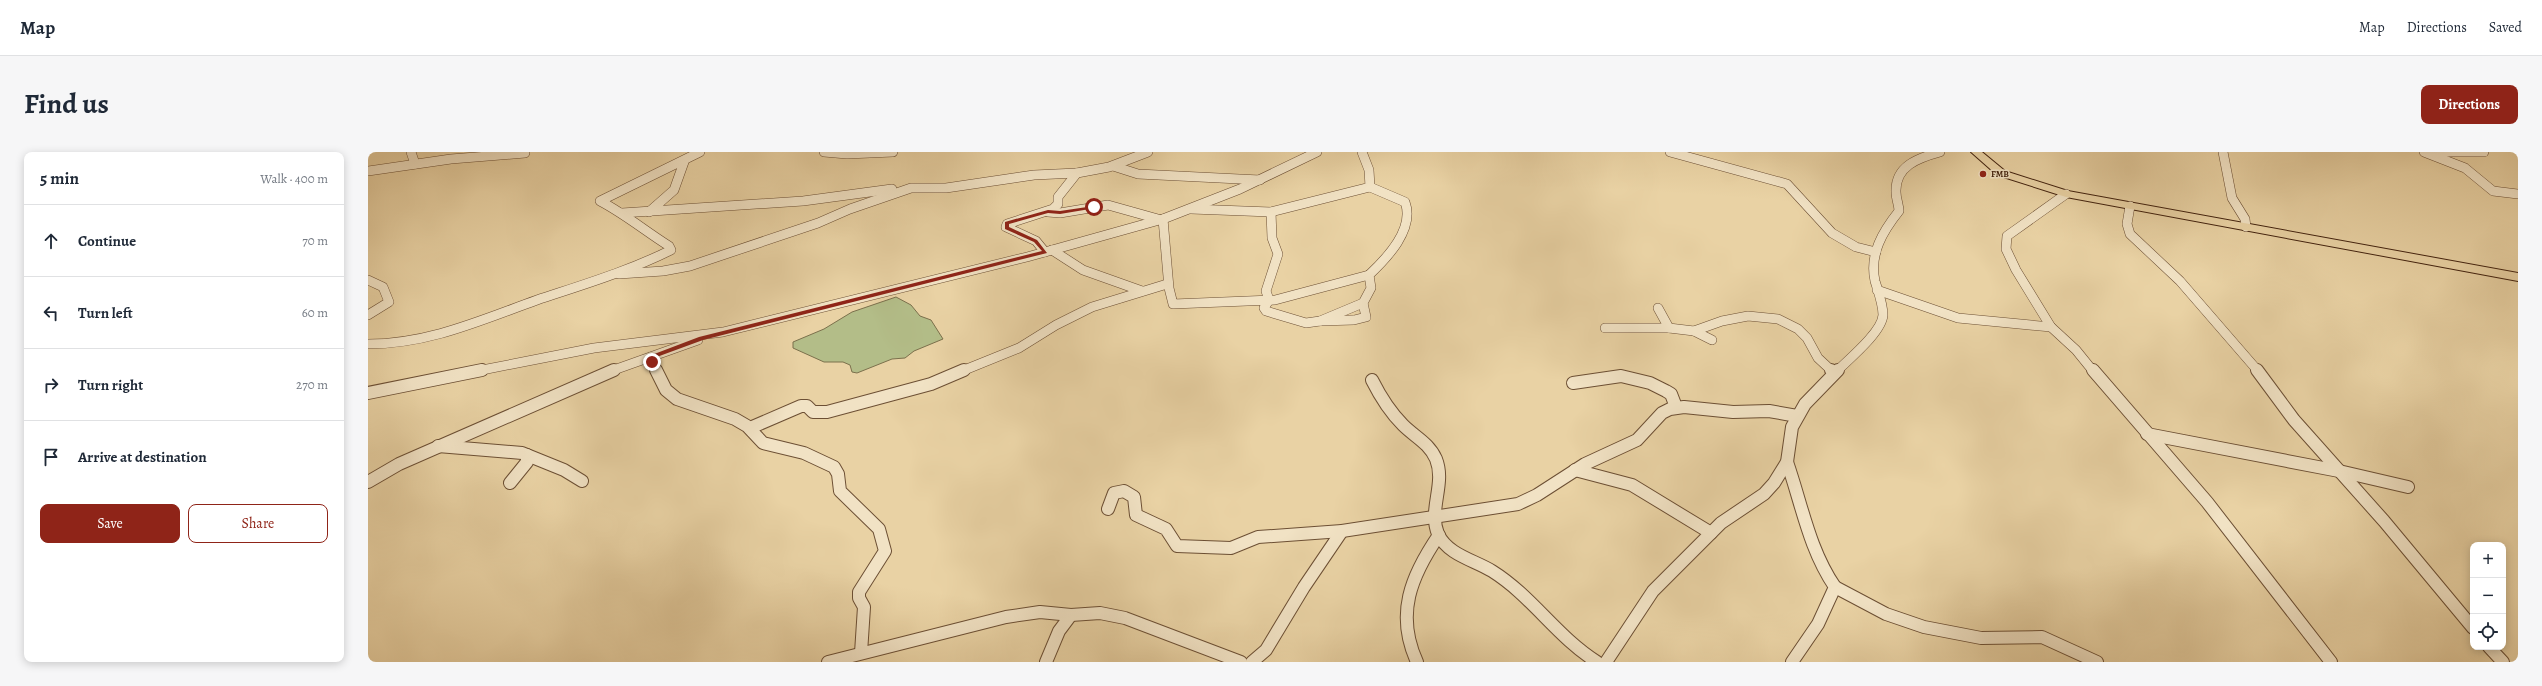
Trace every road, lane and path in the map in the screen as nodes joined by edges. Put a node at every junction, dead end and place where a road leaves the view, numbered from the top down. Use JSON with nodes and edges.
{"nodes":[{"id":1,"x":411,"y":152,"type":"edge"},
{"id":2,"x":525,"y":152,"type":"edge"},
{"id":3,"x":700,"y":152,"type":"edge"},
{"id":4,"x":824,"y":152,"type":"edge"},
{"id":5,"x":893,"y":152,"type":"edge"},
{"id":6,"x":1148,"y":152,"type":"edge"},
{"id":7,"x":1317,"y":152,"type":"edge"},
{"id":8,"x":1362,"y":152,"type":"edge"},
{"id":9,"x":1670,"y":152,"type":"edge"},
{"id":10,"x":1940,"y":152,"type":"edge"},
{"id":11,"x":1976,"y":152,"type":"edge"},
{"id":12,"x":2223,"y":152,"type":"edge"},
{"id":13,"x":2424,"y":152,"type":"edge"},
{"id":14,"x":2434,"y":152,"type":"edge"},
{"id":15,"x":2484,"y":152,"type":"edge"},
{"id":16,"x":454,"y":156,"type":"edge"},
{"id":17,"x":684,"y":162,"type":"junction"},
{"id":18,"x":415,"y":164,"type":"junction"},
{"id":19,"x":1113,"y":166,"type":"junction"},
{"id":20,"x":368,"y":171,"type":"edge"},
{"id":21,"x":1077,"y":173,"type":"junction"},
{"id":22,"x":1260,"y":180,"type":"junction"},
{"id":23,"x":1370,"y":187,"type":"junction"},
{"id":24,"x":911,"y":188,"type":"junction"},
{"id":25,"x":2066,"y":194,"type":"junction"},
{"id":26,"x":2518,"y":194,"type":"edge"},
{"id":27,"x":2130,"y":206,"type":"junction"},
{"id":28,"x":1188,"y":209,"type":"junction"},
{"id":29,"x":649,"y":212,"type":"junction"},
{"id":30,"x":1048,"y":212,"type":"junction"},
{"id":31,"x":1271,"y":212,"type":"junction"},
{"id":32,"x":622,"y":213,"type":"junction"},
{"id":33,"x":1162,"y":219,"type":"junction"},
{"id":34,"x":2246,"y":227,"type":"junction"},
{"id":35,"x":1048,"y":251,"type":"junction"},
{"id":36,"x":1876,"y":252,"type":"junction"},
{"id":37,"x":614,"y":274,"type":"junction"},
{"id":38,"x":1369,"y":275,"type":"junction"},
{"id":39,"x":2518,"y":277,"type":"edge"},
{"id":40,"x":368,"y":280,"type":"edge"},
{"id":41,"x":1168,"y":284,"type":"junction"},
{"id":42,"x":1877,"y":290,"type":"junction"},
{"id":43,"x":1142,"y":291,"type":"junction"},
{"id":44,"x":1269,"y":300,"type":"junction"},
{"id":45,"x":1363,"y":303,"type":"junction"},
{"id":46,"x":1658,"y":308,"type":"dead end"},
{"id":47,"x":368,"y":316,"type":"edge"},
{"id":48,"x":1320,"y":321,"type":"junction"},
{"id":49,"x":2051,"y":327,"type":"junction"},
{"id":50,"x":1605,"y":328,"type":"dead end"},
{"id":51,"x":1669,"y":328,"type":"junction"},
{"id":52,"x":1694,"y":331,"type":"junction"},
{"id":53,"x":723,"y":332,"type":"junction"},
{"id":54,"x":1712,"y":340,"type":"dead end"},
{"id":55,"x":368,"y":344,"type":"edge"},
{"id":56,"x":651,"y":357,"type":"junction"},
{"id":57,"x":1834,"y":373,"type":"junction"},
{"id":58,"x":1372,"y":380,"type":"dead end"},
{"id":59,"x":1573,"y":384,"type":"dead end"},
{"id":60,"x":368,"y":394,"type":"edge"},
{"id":61,"x":1676,"y":408,"type":"junction"},
{"id":62,"x":1797,"y":416,"type":"junction"},
{"id":63,"x":750,"y":428,"type":"junction"},
{"id":64,"x":2147,"y":434,"type":"junction"},
{"id":65,"x":437,"y":446,"type":"junction"},
{"id":66,"x":527,"y":455,"type":"junction"},
{"id":67,"x":1787,"y":462,"type":"junction"},
{"id":68,"x":1576,"y":470,"type":"junction"},
{"id":69,"x":2338,"y":470,"type":"junction"},
{"id":70,"x":582,"y":481,"type":"dead end"},
{"id":71,"x":368,"y":482,"type":"edge"},
{"id":72,"x":510,"y":483,"type":"dead end"},
{"id":73,"x":2408,"y":487,"type":"dead end"},
{"id":74,"x":1108,"y":509,"type":"dead end"},
{"id":75,"x":1434,"y":517,"type":"junction"},
{"id":76,"x":1342,"y":531,"type":"junction"},
{"id":77,"x":1711,"y":533,"type":"junction"},
{"id":78,"x":1439,"y":534,"type":"junction"},
{"id":79,"x":1835,"y":587,"type":"junction"},
{"id":80,"x":1071,"y":614,"type":"junction"},
{"id":81,"x":2470,"y":624,"type":"edge"},
{"id":82,"x":2492,"y":650,"type":"edge"},
{"id":83,"x":867,"y":655,"type":"edge"},
{"id":84,"x":828,"y":662,"type":"edge"},
{"id":85,"x":1046,"y":662,"type":"edge"},
{"id":86,"x":1242,"y":662,"type":"edge"},
{"id":87,"x":1252,"y":662,"type":"edge"},
{"id":88,"x":1417,"y":662,"type":"edge"},
{"id":89,"x":1597,"y":662,"type":"edge"},
{"id":90,"x":1606,"y":662,"type":"edge"},
{"id":91,"x":1792,"y":662,"type":"edge"},
{"id":92,"x":2097,"y":662,"type":"edge"},
{"id":93,"x":2331,"y":662,"type":"edge"},
{"id":94,"x":2502,"y":662,"type":"edge"}],
"edges":[{"from":1,"to":18,"type":"street"},
{"from":2,"to":16,"type":"street"},
{"from":3,"to":17,"type":"street"},
{"from":4,"to":5,"type":"street"},
{"from":6,"to":19,"type":"street"},
{"from":7,"to":22,"type":"street"},
{"from":8,"to":23,"type":"street"},
{"from":9,"to":36,"type":"street"},
{"from":10,"to":36,"type":"street"},
{"from":11,"to":25,"type":"main road"},
{"from":12,"to":34,"type":"street"},
{"from":13,"to":26,"type":"street"},
{"from":14,"to":15,"type":"street"},
{"from":16,"to":18,"type":"street"},
{"from":17,"to":29,"type":"street"},
{"from":17,"to":32,"type":"street"},
{"from":18,"to":20,"type":"street"},
{"from":19,"to":21,"type":"street"},
{"from":19,"to":22,"type":"street"},
{"from":21,"to":24,"type":"street"},
{"from":21,"to":30,"type":"street"},
{"from":22,"to":28,"type":"street"},
{"from":23,"to":31,"type":"street"},
{"from":23,"to":38,"type":"street"},
{"from":24,"to":29,"type":"street"},
{"from":24,"to":37,"type":"street"},
{"from":25,"to":27,"type":"main road"},
{"from":25,"to":49,"type":"street"},
{"from":27,"to":34,"type":"main road"},
{"from":27,"to":69,"type":"street"},
{"from":28,"to":31,"type":"street"},
{"from":28,"to":33,"type":"street"},
{"from":29,"to":32,"type":"street"},
{"from":30,"to":33,"type":"street"},
{"from":30,"to":35,"type":"street"},
{"from":31,"to":44,"type":"street"},
{"from":32,"to":37,"type":"street"},
{"from":33,"to":35,"type":"street"},
{"from":33,"to":41,"type":"street"},
{"from":34,"to":39,"type":"main road"},
{"from":35,"to":43,"type":"street"},
{"from":35,"to":53,"type":"street"},
{"from":36,"to":42,"type":"street"},
{"from":37,"to":55,"type":"street"},
{"from":38,"to":44,"type":"street"},
{"from":38,"to":45,"type":"street"},
{"from":40,"to":47,"type":"street"},
{"from":41,"to":43,"type":"street"},
{"from":41,"to":44,"type":"street"},
{"from":42,"to":49,"type":"street"},
{"from":42,"to":57,"type":"street"},
{"from":43,"to":63,"type":"street"},
{"from":44,"to":48,"type":"street"},
{"from":45,"to":48,"type":"street"},
{"from":45,"to":48,"type":"street"},
{"from":46,"to":51,"type":"street"},
{"from":49,"to":64,"type":"street"},
{"from":50,"to":51,"type":"street"},
{"from":51,"to":52,"type":"street"},
{"from":52,"to":54,"type":"street"},
{"from":52,"to":57,"type":"street"},
{"from":53,"to":56,"type":"street"},
{"from":53,"to":60,"type":"street"},
{"from":56,"to":63,"type":"street"},
{"from":56,"to":65,"type":"street"},
{"from":57,"to":62,"type":"street"},
{"from":58,"to":75,"type":"street"},
{"from":59,"to":61,"type":"street"},
{"from":61,"to":62,"type":"street"},
{"from":61,"to":68,"type":"street"},
{"from":62,"to":67,"type":"street"},
{"from":63,"to":83,"type":"street"},
{"from":64,"to":69,"type":"street"},
{"from":64,"to":93,"type":"street"},
{"from":65,"to":66,"type":"street"},
{"from":65,"to":71,"type":"street"},
{"from":66,"to":70,"type":"street"},
{"from":66,"to":72,"type":"street"},
{"from":67,"to":77,"type":"street"},
{"from":67,"to":79,"type":"street"},
{"from":68,"to":75,"type":"street"},
{"from":68,"to":77,"type":"street"},
{"from":69,"to":73,"type":"street"},
{"from":69,"to":81,"type":"street"},
{"from":74,"to":76,"type":"street"},
{"from":75,"to":76,"type":"street"},
{"from":75,"to":78,"type":"street"},
{"from":76,"to":87,"type":"street"},
{"from":77,"to":90,"type":"street"},
{"from":78,"to":88,"type":"street"},
{"from":78,"to":89,"type":"street"},
{"from":79,"to":91,"type":"street"},
{"from":79,"to":92,"type":"street"},
{"from":80,"to":83,"type":"street"},
{"from":80,"to":85,"type":"street"},
{"from":80,"to":86,"type":"street"},
{"from":82,"to":94,"type":"street"},
{"from":83,"to":84,"type":"street"}]}
